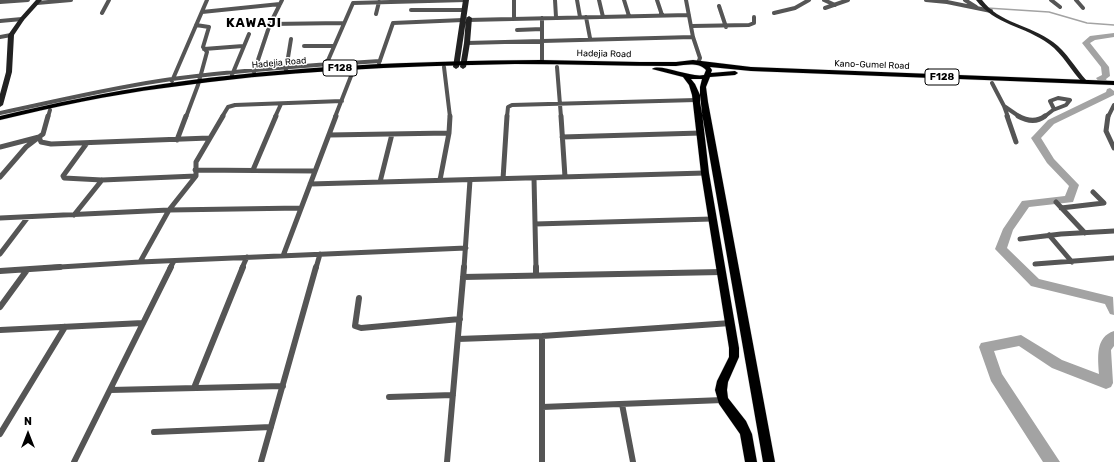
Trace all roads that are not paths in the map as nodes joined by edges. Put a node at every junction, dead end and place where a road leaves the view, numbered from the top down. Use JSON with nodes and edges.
{"nodes":[{"id":1,"x":28,"y":0,"type":"edge"},
{"id":2,"x":71,"y":0,"type":"edge"},
{"id":3,"x":109,"y":0,"type":"edge"},
{"id":4,"x":207,"y":0,"type":"edge"},
{"id":5,"x":282,"y":0,"type":"edge"},
{"id":6,"x":466,"y":0,"type":"edge"},
{"id":7,"x":471,"y":0,"type":"edge"},
{"id":8,"x":514,"y":0,"type":"edge"},
{"id":9,"x":555,"y":0,"type":"edge"},
{"id":10,"x":577,"y":0,"type":"edge"},
{"id":11,"x":599,"y":0,"type":"edge"},
{"id":12,"x":624,"y":0,"type":"edge"},
{"id":13,"x":657,"y":0,"type":"edge"},
{"id":14,"x":686,"y":0,"type":"edge"},
{"id":15,"x":809,"y":0,"type":"edge"},
{"id":16,"x":824,"y":0,"type":"edge"},
{"id":17,"x":848,"y":0,"type":"edge"},
{"id":18,"x":926,"y":0,"type":"edge"},
{"id":19,"x":965,"y":0,"type":"edge"},
{"id":20,"x":1051,"y":0,"type":"edge"},
{"id":21,"x":1076,"y":0,"type":"edge"},
{"id":22,"x":404,"y":1,"type":"edge"},
{"id":23,"x":0,"y":2,"type":"edge"},
{"id":24,"x":38,"y":2,"type":"edge"},
{"id":25,"x":379,"y":2,"type":"junction"},
{"id":26,"x":280,"y":4,"type":"junction"},
{"id":27,"x":835,"y":5,"type":"junction"},
{"id":28,"x":719,"y":6,"type":"dead end"},
{"id":29,"x":985,"y":6,"type":"edge"},
{"id":30,"x":825,"y":8,"type":"dead end"},
{"id":31,"x":976,"y":8,"type":"junction"},
{"id":32,"x":1060,"y":8,"type":"dead end"},
{"id":33,"x":1083,"y":8,"type":"dead end"},
{"id":34,"x":411,"y":10,"type":"dead end"},
{"id":35,"x":465,"y":10,"type":"junction"},
{"id":36,"x":102,"y":12,"type":"dead end"},
{"id":37,"x":202,"y":12,"type":"junction"},
{"id":38,"x":774,"y":13,"type":"dead end"},
{"id":39,"x":376,"y":14,"type":"dead end"},
{"id":40,"x":689,"y":15,"type":"junction"},
{"id":41,"x":603,"y":16,"type":"junction"},
{"id":42,"x":629,"y":16,"type":"junction"},
{"id":43,"x":662,"y":16,"type":"junction"},
{"id":44,"x":556,"y":17,"type":"junction"},
{"id":45,"x":580,"y":17,"type":"junction"},
{"id":46,"x":586,"y":17,"type":"junction"},
{"id":47,"x":754,"y":17,"type":"dead end"},
{"id":48,"x":542,"y":18,"type":"junction"},
{"id":49,"x":22,"y":19,"type":"junction"},
{"id":50,"x":514,"y":19,"type":"junction"},
{"id":51,"x":466,"y":20,"type":"junction"},
{"id":52,"x":0,"y":21,"type":"edge"},
{"id":53,"x":344,"y":22,"type":"junction"},
{"id":54,"x":270,"y":24,"type":"junction"},
{"id":55,"x":196,"y":25,"type":"junction"},
{"id":56,"x":692,"y":26,"type":"junction"},
{"id":57,"x":726,"y":27,"type":"junction"},
{"id":58,"x":542,"y":29,"type":"junction"},
{"id":59,"x":517,"y":30,"type":"dead end"},
{"id":60,"x":249,"y":34,"type":"dead end"},
{"id":61,"x":11,"y":35,"type":"junction"},
{"id":62,"x":0,"y":37,"type":"edge"},
{"id":63,"x":693,"y":37,"type":"junction"},
{"id":64,"x":590,"y":38,"type":"junction"},
{"id":65,"x":291,"y":39,"type":"dead end"},
{"id":66,"x":542,"y":40,"type":"junction"},
{"id":67,"x":467,"y":43,"type":"junction"},
{"id":68,"x":244,"y":46,"type":"junction"},
{"id":69,"x":304,"y":46,"type":"dead end"},
{"id":70,"x":334,"y":46,"type":"junction"},
{"id":71,"x":204,"y":49,"type":"junction"},
{"id":72,"x":542,"y":62,"type":"junction"},
{"id":73,"x":379,"y":63,"type":"junction"},
{"id":74,"x":684,"y":63,"type":"junction"},
{"id":75,"x":700,"y":63,"type":"junction"},
{"id":76,"x":460,"y":65,"type":"junction"},
{"id":77,"x":326,"y":66,"type":"junction"},
{"id":78,"x":557,"y":67,"type":"junction"},
{"id":79,"x":444,"y":68,"type":"junction"},
{"id":80,"x":286,"y":69,"type":"junction"},
{"id":81,"x":353,"y":71,"type":"junction"},
{"id":82,"x":253,"y":72,"type":"junction"},
{"id":83,"x":232,"y":75,"type":"junction"},
{"id":84,"x":683,"y":75,"type":"junction"},
{"id":85,"x":707,"y":76,"type":"junction"},
{"id":86,"x":940,"y":79,"type":"junction"},
{"id":87,"x":200,"y":81,"type":"junction"},
{"id":88,"x":172,"y":82,"type":"junction"},
{"id":89,"x":1084,"y":82,"type":"junction"},
{"id":90,"x":992,"y":83,"type":"junction"},
{"id":91,"x":1114,"y":83,"type":"edge"},
{"id":92,"x":1114,"y":87,"type":"edge"},
{"id":93,"x":696,"y":100,"type":"junction"},
{"id":94,"x":342,"y":101,"type":"junction"},
{"id":95,"x":281,"y":104,"type":"junction"},
{"id":96,"x":559,"y":104,"type":"junction"},
{"id":97,"x":1114,"y":104,"type":"edge"},
{"id":98,"x":0,"y":105,"type":"edge"},
{"id":99,"x":1004,"y":106,"type":"junction"},
{"id":100,"x":1054,"y":109,"type":"dead end"},
{"id":101,"x":50,"y":110,"type":"junction"},
{"id":102,"x":0,"y":113,"type":"edge"},
{"id":103,"x":0,"y":118,"type":"edge"},
{"id":104,"x":0,"y":124,"type":"edge"},
{"id":105,"x":449,"y":133,"type":"junction"},
{"id":106,"x":392,"y":134,"type":"junction"},
{"id":107,"x":701,"y":134,"type":"junction"},
{"id":108,"x":329,"y":135,"type":"junction"},
{"id":109,"x":1106,"y":136,"type":"junction"},
{"id":110,"x":39,"y":137,"type":"junction"},
{"id":111,"x":562,"y":137,"type":"junction"},
{"id":112,"x":1114,"y":137,"type":"edge"},
{"id":113,"x":209,"y":138,"type":"junction"},
{"id":114,"x":177,"y":140,"type":"junction"},
{"id":115,"x":1016,"y":142,"type":"dead end"},
{"id":116,"x":87,"y":143,"type":"junction"},
{"id":117,"x":0,"y":147,"type":"edge"},
{"id":118,"x":1114,"y":148,"type":"edge"},
{"id":119,"x":253,"y":170,"type":"junction"},
{"id":120,"x":315,"y":171,"type":"junction"},
{"id":121,"x":195,"y":173,"type":"junction"},
{"id":122,"x":705,"y":173,"type":"junction"},
{"id":123,"x":0,"y":177,"type":"edge"},
{"id":124,"x":565,"y":177,"type":"junction"},
{"id":125,"x":534,"y":178,"type":"junction"},
{"id":126,"x":503,"y":179,"type":"junction"},
{"id":127,"x":102,"y":180,"type":"junction"},
{"id":128,"x":440,"y":180,"type":"junction"},
{"id":129,"x":470,"y":180,"type":"junction"},
{"id":130,"x":380,"y":182,"type":"junction"},
{"id":131,"x":310,"y":184,"type":"junction"},
{"id":132,"x":1093,"y":192,"type":"dead end"},
{"id":133,"x":1056,"y":202,"type":"dead end"},
{"id":134,"x":301,"y":208,"type":"junction"},
{"id":135,"x":1061,"y":208,"type":"junction"},
{"id":136,"x":169,"y":210,"type":"junction"},
{"id":137,"x":74,"y":215,"type":"junction"},
{"id":138,"x":28,"y":217,"type":"junction"},
{"id":139,"x":0,"y":218,"type":"edge"},
{"id":140,"x":712,"y":219,"type":"junction"},
{"id":141,"x":535,"y":224,"type":"junction"},
{"id":142,"x":1114,"y":231,"type":"edge"},
{"id":143,"x":1085,"y":233,"type":"junction"},
{"id":144,"x":1049,"y":235,"type":"junction"},
{"id":145,"x":1020,"y":239,"type":"dead end"},
{"id":146,"x":466,"y":248,"type":"junction"},
{"id":147,"x":0,"y":254,"type":"edge"},
{"id":148,"x":320,"y":254,"type":"junction"},
{"id":149,"x":283,"y":256,"type":"junction"},
{"id":150,"x":248,"y":258,"type":"junction"},
{"id":151,"x":1114,"y":258,"type":"edge"},
{"id":152,"x":174,"y":261,"type":"junction"},
{"id":153,"x":140,"y":262,"type":"junction"},
{"id":154,"x":1072,"y":262,"type":"junction"},
{"id":155,"x":1035,"y":264,"type":"dead end"},
{"id":156,"x":27,"y":270,"type":"junction"},
{"id":157,"x":0,"y":271,"type":"edge"},
{"id":158,"x":722,"y":272,"type":"junction"},
{"id":159,"x":536,"y":275,"type":"junction"},
{"id":160,"x":463,"y":277,"type":"junction"},
{"id":161,"x":359,"y":298,"type":"dead end"},
{"id":162,"x":0,"y":307,"type":"edge"},
{"id":163,"x":460,"y":319,"type":"junction"},
{"id":164,"x":144,"y":323,"type":"junction"},
{"id":165,"x":731,"y":323,"type":"junction"},
{"id":166,"x":66,"y":327,"type":"junction"},
{"id":167,"x":0,"y":330,"type":"edge"},
{"id":168,"x":542,"y":336,"type":"junction"},
{"id":169,"x":458,"y":339,"type":"junction"},
{"id":170,"x":283,"y":386,"type":"junction"},
{"id":171,"x":194,"y":388,"type":"junction"},
{"id":172,"x":110,"y":390,"type":"junction"},
{"id":173,"x":453,"y":395,"type":"junction"},
{"id":174,"x":389,"y":396,"type":"dead end"},
{"id":175,"x":723,"y":400,"type":"junction"},
{"id":176,"x":622,"y":404,"type":"junction"},
{"id":177,"x":542,"y":407,"type":"junction"},
{"id":178,"x":271,"y":427,"type":"junction"},
{"id":179,"x":154,"y":432,"type":"dead end"},
{"id":180,"x":0,"y":434,"type":"edge"},
{"id":181,"x":74,"y":462,"type":"edge"},
{"id":182,"x":261,"y":462,"type":"edge"},
{"id":183,"x":447,"y":462,"type":"edge"},
{"id":184,"x":542,"y":462,"type":"edge"},
{"id":185,"x":633,"y":462,"type":"edge"},
{"id":186,"x":751,"y":462,"type":"edge"},
{"id":187,"x":769,"y":462,"type":"edge"}],
"edges":[{"from":1,"to":23,"type":"street"},
{"from":2,"to":24,"type":"street"},
{"from":3,"to":36,"type":"street"},
{"from":4,"to":37,"type":"street"},
{"from":5,"to":26,"type":"street"},
{"from":6,"to":22,"type":"street"},
{"from":6,"to":35,"type":"street"},
{"from":7,"to":51,"type":"street"},
{"from":8,"to":50,"type":"street"},
{"from":9,"to":44,"type":"street"},
{"from":10,"to":45,"type":"street"},
{"from":11,"to":41,"type":"street"},
{"from":12,"to":42,"type":"street"},
{"from":13,"to":43,"type":"street"},
{"from":14,"to":40,"type":"street"},
{"from":15,"to":38,"type":"street"},
{"from":16,"to":27,"type":"street"},
{"from":17,"to":27,"type":"street"},
{"from":18,"to":31,"type":"street"},
{"from":19,"to":29,"type":"street"},
{"from":19,"to":31,"type":"street"},
{"from":20,"to":32,"type":"street"},
{"from":21,"to":33,"type":"street"},
{"from":22,"to":25,"type":"street"},
{"from":24,"to":49,"type":"street"},
{"from":25,"to":39,"type":"street"},
{"from":25,"to":53,"type":"street"},
{"from":26,"to":37,"type":"street"},
{"from":26,"to":54,"type":"street"},
{"from":27,"to":30,"type":"street"},
{"from":28,"to":57,"type":"street"},
{"from":29,"to":31,"type":"street"},
{"from":29,"to":89,"type":"street"},
{"from":34,"to":35,"type":"street"},
{"from":35,"to":51,"type":"street"},
{"from":37,"to":55,"type":"street"},
{"from":40,"to":43,"type":"street"},
{"from":40,"to":56,"type":"street"},
{"from":41,"to":42,"type":"street"},
{"from":41,"to":46,"type":"street"},
{"from":42,"to":43,"type":"street"},
{"from":44,"to":45,"type":"street"},
{"from":44,"to":48,"type":"street"},
{"from":45,"to":46,"type":"street"},
{"from":46,"to":64,"type":"street"},
{"from":47,"to":57,"type":"street"},
{"from":48,"to":50,"type":"street"},
{"from":48,"to":58,"type":"street"},
{"from":49,"to":52,"type":"street"},
{"from":49,"to":61,"type":"street"},
{"from":50,"to":51,"type":"street"},
{"from":51,"to":67,"type":"street"},
{"from":51,"to":73,"type":"street"},
{"from":51,"to":76,"type":"street"},
{"from":53,"to":54,"type":"street"},
{"from":53,"to":70,"type":"street"},
{"from":54,"to":82,"type":"street"},
{"from":55,"to":71,"type":"street"},
{"from":55,"to":88,"type":"street"},
{"from":56,"to":57,"type":"street"},
{"from":56,"to":63,"type":"street"},
{"from":58,"to":59,"type":"street"},
{"from":58,"to":66,"type":"street"},
{"from":60,"to":68,"type":"street"},
{"from":61,"to":62,"type":"street"},
{"from":61,"to":98,"type":"street"},
{"from":63,"to":64,"type":"street"},
{"from":63,"to":75,"type":"street"},
{"from":64,"to":66,"type":"street"},
{"from":65,"to":80,"type":"street"},
{"from":66,"to":67,"type":"street"},
{"from":66,"to":72,"type":"street"},
{"from":67,"to":76,"type":"street"},
{"from":68,"to":71,"type":"street"},
{"from":68,"to":83,"type":"street"},
{"from":69,"to":70,"type":"street"},
{"from":70,"to":77,"type":"street"},
{"from":71,"to":87,"type":"street"},
{"from":72,"to":74,"type":"main road","name":"Hadejia Road","number":"F128"},
{"from":72,"to":76,"type":"main road","name":"Hadejia Road","number":"F128"},
{"from":73,"to":76,"type":"main road","name":"Hadejia Road","number":"F128"},
{"from":73,"to":77,"type":"main road","name":"Hadejia Road","number":"F128"},
{"from":74,"to":75,"type":"main road","number":"F128"},
{"from":74,"to":84,"type":"main road"},
{"from":75,"to":85,"type":"main road"},
{"from":75,"to":86,"type":"main road","name":"Kano-Gumel Road","number":"F128"},
{"from":76,"to":78,"type":"main road","name":"Hadejia Road","number":"F128"},
{"from":76,"to":79,"type":"main road","name":"Hadejia Road","number":"F128"},
{"from":77,"to":80,"type":"main road","name":"Hadejia Road","number":"F128"},
{"from":78,"to":84,"type":"main road","name":"Hadejia Road","number":"F128"},
{"from":78,"to":96,"type":"street"},
{"from":79,"to":81,"type":"main road","name":"Hadejia Road","number":"F128"},
{"from":79,"to":105,"type":"street"},
{"from":80,"to":82,"type":"main road","name":"Hadejia Road","number":"F128"},
{"from":81,"to":87,"type":"main road","name":"Hadejia Road","number":"F128"},
{"from":81,"to":94,"type":"street"},
{"from":82,"to":83,"type":"main road","name":"Hadejia Road","number":"F128"},
{"from":83,"to":87,"type":"main road","name":"Hadejia Road","number":"F128"},
{"from":84,"to":85,"type":"main road","number":"F128"},
{"from":84,"to":93,"type":"main road"},
{"from":85,"to":86,"type":"main road","name":"Kano-Gumel Road","number":"F128"},
{"from":85,"to":187,"type":"main road"},
{"from":86,"to":89,"type":"main road","name":"Kano-Gumel Road","number":"F128"},
{"from":86,"to":90,"type":"main road","name":"Kano-Gumel Road","number":"F128"},
{"from":87,"to":88,"type":"main road","name":"Hadejia Road","number":"F128"},
{"from":87,"to":101,"type":"main road","name":"Hadejia Road","number":"F128"},
{"from":87,"to":114,"type":"street"},
{"from":88,"to":102,"type":"street"},
{"from":88,"to":103,"type":"main road","name":"Hadejia Road","number":"F128"},
{"from":89,"to":91,"type":"main road","name":"Kano-Gumel Road","number":"F128"},
{"from":90,"to":92,"type":"main road","name":"Kano-Gumel Road","number":"F128"},
{"from":90,"to":99,"type":"street"},
{"from":93,"to":96,"type":"street"},
{"from":93,"to":107,"type":"main road"},
{"from":94,"to":95,"type":"street"},
{"from":94,"to":108,"type":"street"},
{"from":95,"to":113,"type":"street"},
{"from":95,"to":119,"type":"street"},
{"from":96,"to":111,"type":"street"},
{"from":96,"to":126,"type":"street"},
{"from":97,"to":109,"type":"street"},
{"from":99,"to":100,"type":"street"},
{"from":99,"to":115,"type":"street"},
{"from":101,"to":104,"type":"main road","name":"Hadejia Road","number":"F128"},
{"from":101,"to":110,"type":"street"},
{"from":105,"to":106,"type":"street"},
{"from":105,"to":128,"type":"street"},
{"from":106,"to":108,"type":"street"},
{"from":106,"to":130,"type":"street"},
{"from":107,"to":111,"type":"street"},
{"from":107,"to":122,"type":"main road"},
{"from":108,"to":120,"type":"street"},
{"from":109,"to":112,"type":"street"},
{"from":109,"to":118,"type":"street"},
{"from":110,"to":116,"type":"street"},
{"from":110,"to":117,"type":"street"},
{"from":110,"to":123,"type":"street"},
{"from":111,"to":124,"type":"street"},
{"from":113,"to":114,"type":"street"},
{"from":113,"to":121,"type":"street"},
{"from":114,"to":116,"type":"street"},
{"from":116,"to":127,"type":"street"},
{"from":119,"to":120,"type":"street"},
{"from":119,"to":121,"type":"street"},
{"from":120,"to":131,"type":"street"},
{"from":121,"to":127,"type":"street"},
{"from":121,"to":136,"type":"street"},
{"from":122,"to":124,"type":"street"},
{"from":122,"to":140,"type":"main road"},
{"from":124,"to":125,"type":"street"},
{"from":125,"to":126,"type":"street"},
{"from":125,"to":141,"type":"street"},
{"from":126,"to":129,"type":"street"},
{"from":127,"to":137,"type":"street"},
{"from":128,"to":129,"type":"street"},
{"from":128,"to":130,"type":"street"},
{"from":129,"to":146,"type":"street"},
{"from":130,"to":131,"type":"street"},
{"from":131,"to":134,"type":"street"},
{"from":132,"to":135,"type":"street"},
{"from":133,"to":135,"type":"street"},
{"from":134,"to":136,"type":"street"},
{"from":134,"to":149,"type":"street"},
{"from":135,"to":143,"type":"street"},
{"from":136,"to":137,"type":"street"},
{"from":136,"to":153,"type":"street"},
{"from":137,"to":138,"type":"street"},
{"from":138,"to":139,"type":"street"},
{"from":138,"to":147,"type":"street"},
{"from":140,"to":141,"type":"street"},
{"from":140,"to":158,"type":"main road"},
{"from":141,"to":159,"type":"street"},
{"from":142,"to":143,"type":"street"},
{"from":143,"to":144,"type":"street"},
{"from":144,"to":145,"type":"street"},
{"from":144,"to":154,"type":"street"},
{"from":146,"to":148,"type":"street"},
{"from":146,"to":160,"type":"street"},
{"from":148,"to":149,"type":"street"},
{"from":148,"to":170,"type":"street"},
{"from":149,"to":150,"type":"street"},
{"from":150,"to":152,"type":"street"},
{"from":150,"to":171,"type":"street"},
{"from":151,"to":154,"type":"street"},
{"from":152,"to":153,"type":"street"},
{"from":152,"to":164,"type":"street"},
{"from":153,"to":156,"type":"street"},
{"from":154,"to":155,"type":"street"},
{"from":156,"to":157,"type":"street"},
{"from":156,"to":162,"type":"street"},
{"from":158,"to":159,"type":"street"},
{"from":158,"to":165,"type":"main road"},
{"from":159,"to":160,"type":"street"},
{"from":160,"to":163,"type":"street"},
{"from":161,"to":163,"type":"street"},
{"from":163,"to":169,"type":"street"},
{"from":164,"to":166,"type":"street"},
{"from":164,"to":172,"type":"street"},
{"from":165,"to":168,"type":"street"},
{"from":165,"to":175,"type":"main road"},
{"from":166,"to":167,"type":"street"},
{"from":166,"to":180,"type":"street"},
{"from":168,"to":169,"type":"street"},
{"from":168,"to":177,"type":"street"},
{"from":169,"to":173,"type":"street"},
{"from":170,"to":171,"type":"street"},
{"from":170,"to":178,"type":"street"},
{"from":171,"to":172,"type":"street"},
{"from":172,"to":181,"type":"street"},
{"from":173,"to":174,"type":"street"},
{"from":173,"to":183,"type":"street"},
{"from":175,"to":176,"type":"street"},
{"from":175,"to":186,"type":"main road"},
{"from":176,"to":177,"type":"street"},
{"from":176,"to":185,"type":"street"},
{"from":177,"to":184,"type":"street"},
{"from":178,"to":179,"type":"street"},
{"from":178,"to":182,"type":"street"}]}
